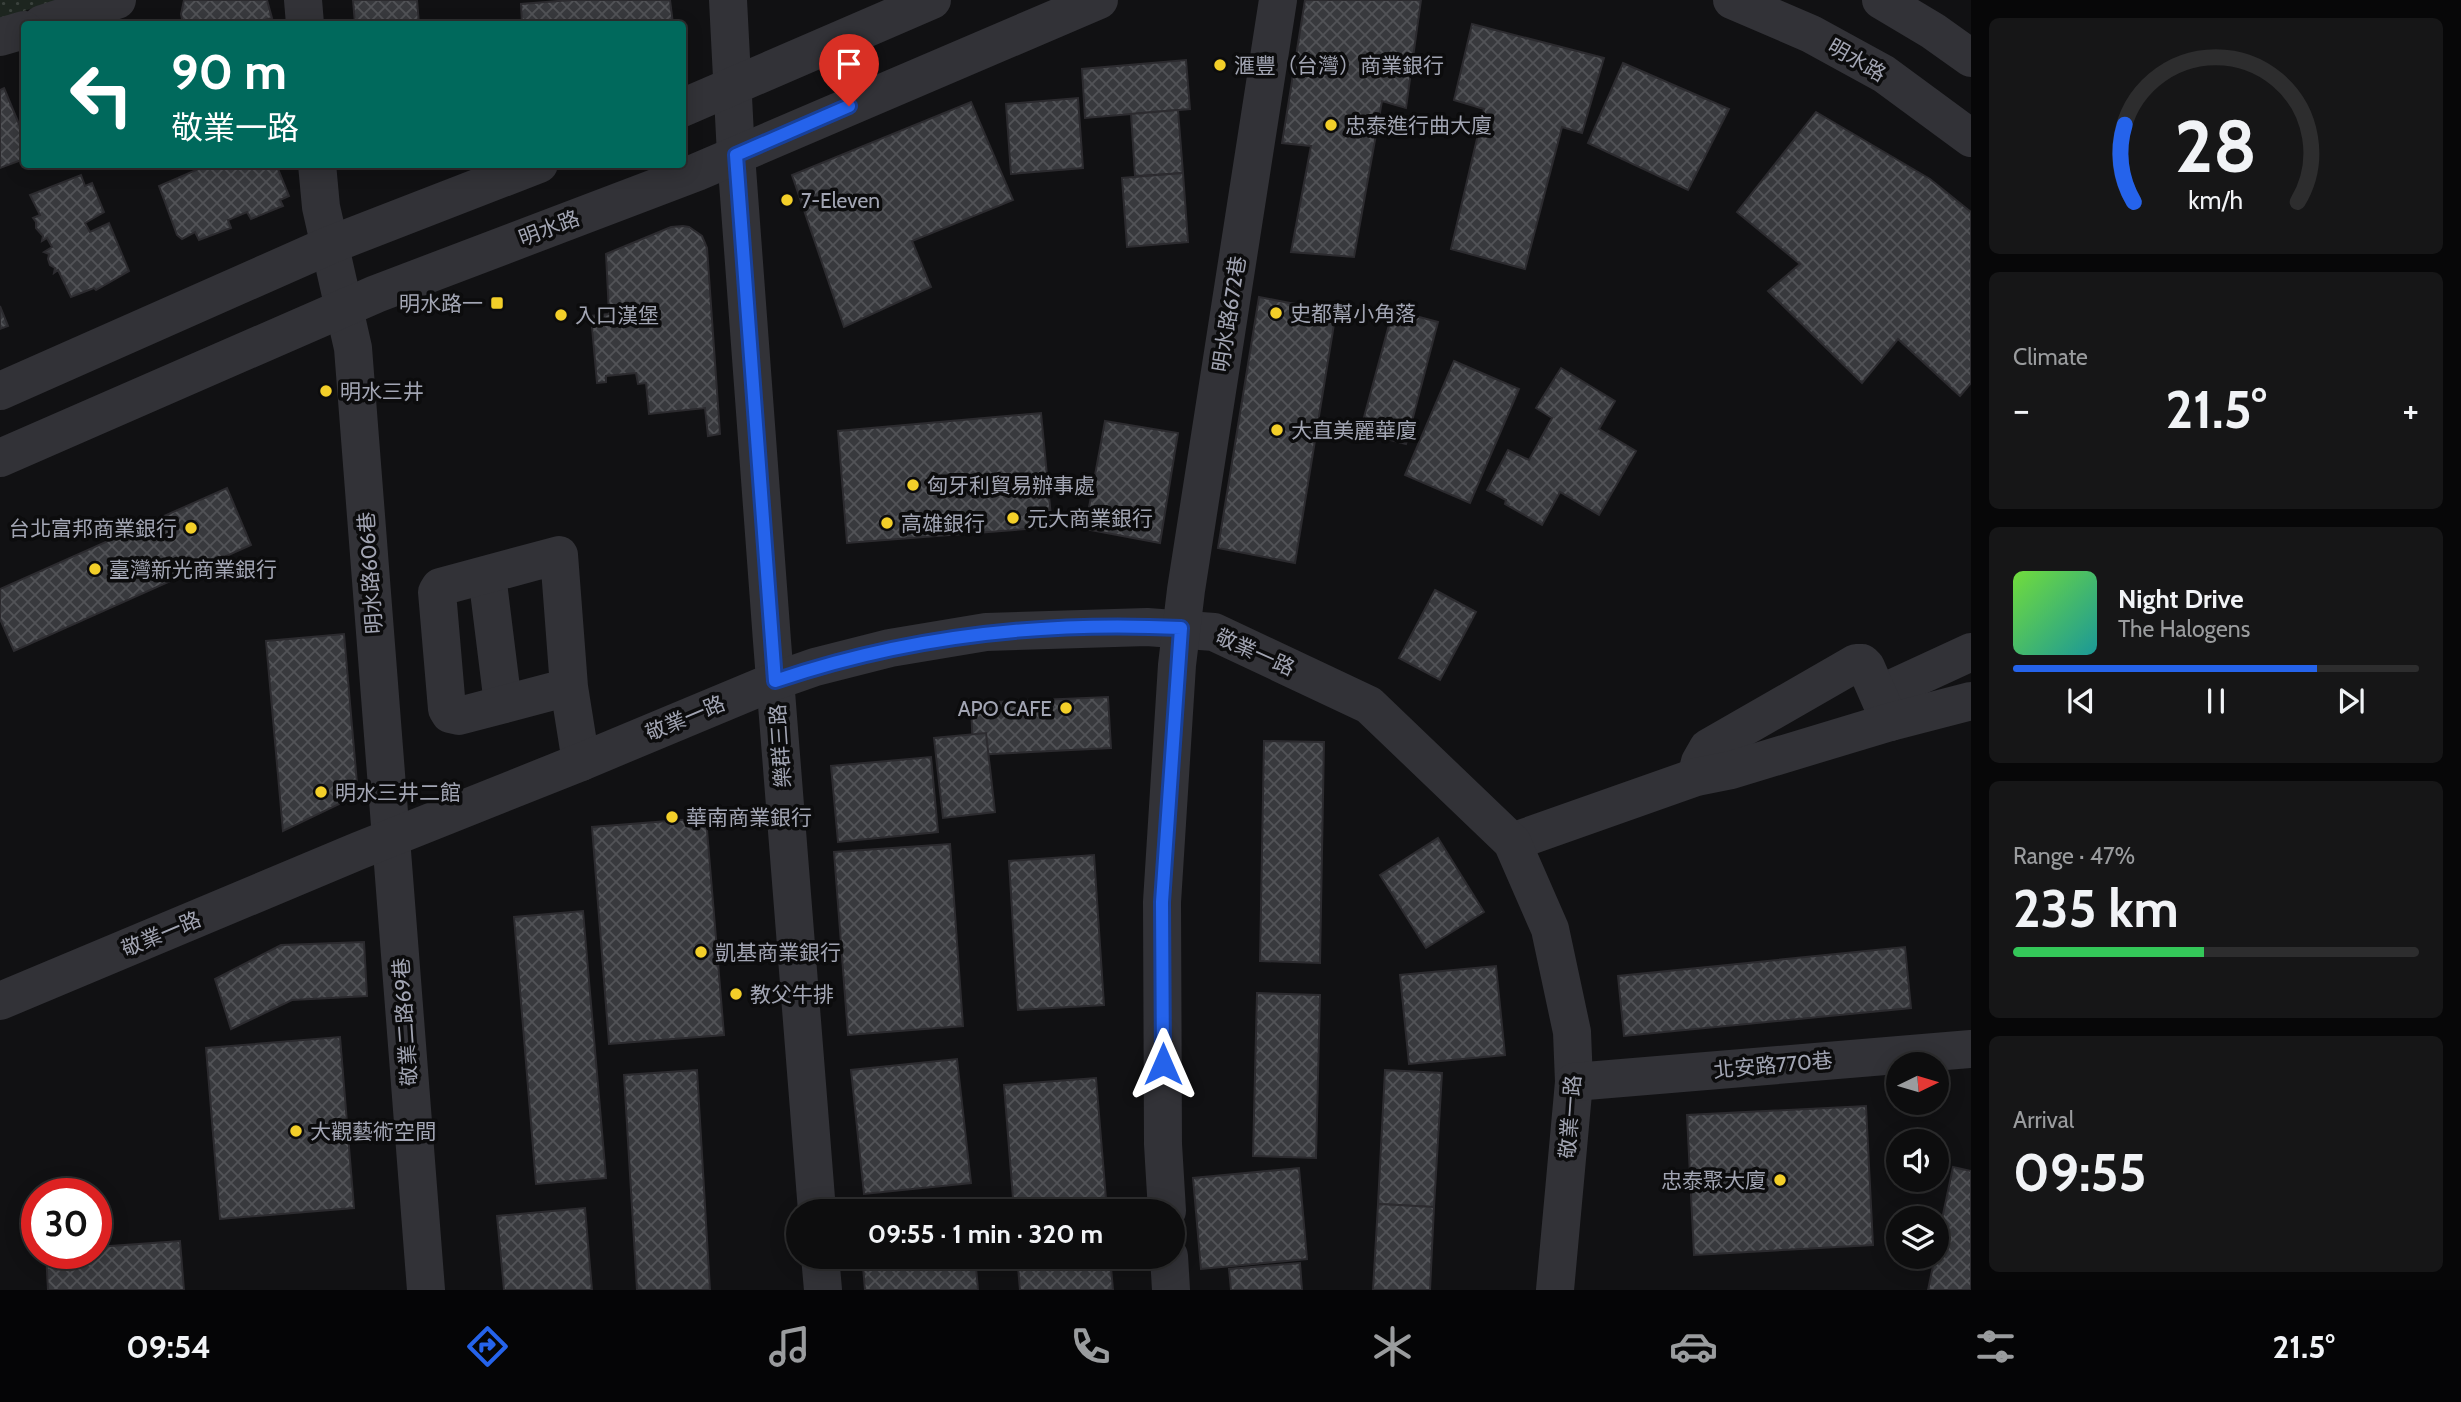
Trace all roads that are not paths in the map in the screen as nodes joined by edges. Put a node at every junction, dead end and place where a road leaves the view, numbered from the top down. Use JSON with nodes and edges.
{"nodes":[{"id":1,"x":117,"y":0,"type":"edge"},
{"id":2,"x":303,"y":0,"type":"edge"},
{"id":3,"x":728,"y":0,"type":"edge"},
{"id":4,"x":932,"y":0,"type":"edge"},
{"id":5,"x":1099,"y":0,"type":"edge"},
{"id":6,"x":1278,"y":0,"type":"edge"},
{"id":7,"x":1732,"y":0,"type":"edge"},
{"id":8,"x":1881,"y":0,"type":"edge"},
{"id":9,"x":51,"y":21,"type":"edge"},
{"id":10,"x":305,"y":21,"type":"edge"},
{"id":11,"x":21,"y":31,"type":"edge"},
{"id":12,"x":0,"y":37,"type":"edge"},
{"id":13,"x":1971,"y":58,"type":"edge"},
{"id":14,"x":733,"y":86,"type":"junction"},
{"id":15,"x":686,"y":106,"type":"edge"},
{"id":16,"x":1971,"y":138,"type":"edge"},
{"id":17,"x":736,"y":155,"type":"junction"},
{"id":18,"x":317,"y":168,"type":"edge"},
{"id":19,"x":529,"y":168,"type":"edge"},
{"id":20,"x":330,"y":246,"type":"junction"},
{"id":21,"x":345,"y":307,"type":"junction"},
{"id":22,"x":0,"y":391,"type":"edge"},
{"id":23,"x":0,"y":458,"type":"edge"},
{"id":24,"x":486,"y":575,"type":"junction"},
{"id":25,"x":1181,"y":628,"type":"junction"},
{"id":26,"x":1971,"y":652,"type":"edge"},
{"id":27,"x":775,"y":681,"type":"junction"},
{"id":28,"x":569,"y":687,"type":"junction"},
{"id":29,"x":1971,"y":701,"type":"edge"},
{"id":30,"x":503,"y":705,"type":"junction"},
{"id":31,"x":1885,"y":708,"type":"junction"},
{"id":32,"x":581,"y":762,"type":"junction"},
{"id":33,"x":1696,"y":777,"type":"junction"},
{"id":34,"x":391,"y":838,"type":"junction"},
{"id":35,"x":1512,"y":842,"type":"junction"},
{"id":36,"x":0,"y":1001,"type":"edge"},
{"id":37,"x":1971,"y":1049,"type":"edge"},
{"id":38,"x":1574,"y":1082,"type":"junction"},
{"id":39,"x":816,"y":1199,"type":"edge"},
{"id":40,"x":1166,"y":1199,"type":"edge"},
{"id":41,"x":821,"y":1269,"type":"edge"},
{"id":42,"x":1170,"y":1269,"type":"edge"},
{"id":43,"x":426,"y":1290,"type":"edge"},
{"id":44,"x":823,"y":1290,"type":"edge"},
{"id":45,"x":1171,"y":1290,"type":"edge"},
{"id":46,"x":1555,"y":1290,"type":"edge"}],
"edges":[{"from":1,"to":9,"type":"street"},
{"from":2,"to":10,"type":"street"},
{"from":3,"to":14,"type":"street","name":"樂群三路"},
{"from":4,"to":14,"type":"street"},
{"from":5,"to":17,"type":"street","name":"明水路"},
{"from":6,"to":25,"type":"street","name":"明水路672巷"},
{"from":7,"to":16,"type":"street","name":"明水路"},
{"from":8,"to":13,"type":"street"},
{"from":11,"to":12,"type":"street"},
{"from":14,"to":15,"type":"street"},
{"from":14,"to":17,"type":"street","name":"樂群三路"},
{"from":17,"to":21,"type":"street","name":"明水路"},
{"from":17,"to":27,"type":"street","name":"樂群三路"},
{"from":18,"to":20,"type":"street","name":"明水路606巷"},
{"from":19,"to":20,"type":"street"},
{"from":20,"to":21,"type":"street","name":"明水路606巷"},
{"from":20,"to":22,"type":"street"},
{"from":21,"to":23,"type":"street","name":"明水路"},
{"from":21,"to":34,"type":"street","name":"明水路606巷"},
{"from":24,"to":28,"type":"street"},
{"from":24,"to":30,"type":"street"},
{"from":24,"to":30,"type":"street"},
{"from":25,"to":27,"type":"street","name":"敬業一路"},
{"from":25,"to":35,"type":"street","name":"敬業一路"},
{"from":25,"to":40,"type":"street","name":"明水路672巷"},
{"from":26,"to":31,"type":"street"},
{"from":27,"to":32,"type":"street","name":"敬業一路"},
{"from":27,"to":39,"type":"street","name":"樂群三路"},
{"from":28,"to":30,"type":"street"},
{"from":28,"to":32,"type":"street"},
{"from":29,"to":31,"type":"street"},
{"from":31,"to":33,"type":"street"},
{"from":31,"to":33,"type":"street"},
{"from":32,"to":34,"type":"street","name":"敬業一路"},
{"from":33,"to":35,"type":"street"},
{"from":34,"to":36,"type":"street","name":"敬業一路"},
{"from":34,"to":43,"type":"street","name":"敬業二路69巷"},
{"from":35,"to":38,"type":"street","name":"敬業一路"},
{"from":37,"to":38,"type":"street","name":"北安路770巷"},
{"from":38,"to":46,"type":"street","name":"敬業一路"},
{"from":41,"to":44,"type":"street"},
{"from":42,"to":45,"type":"street"}]}
